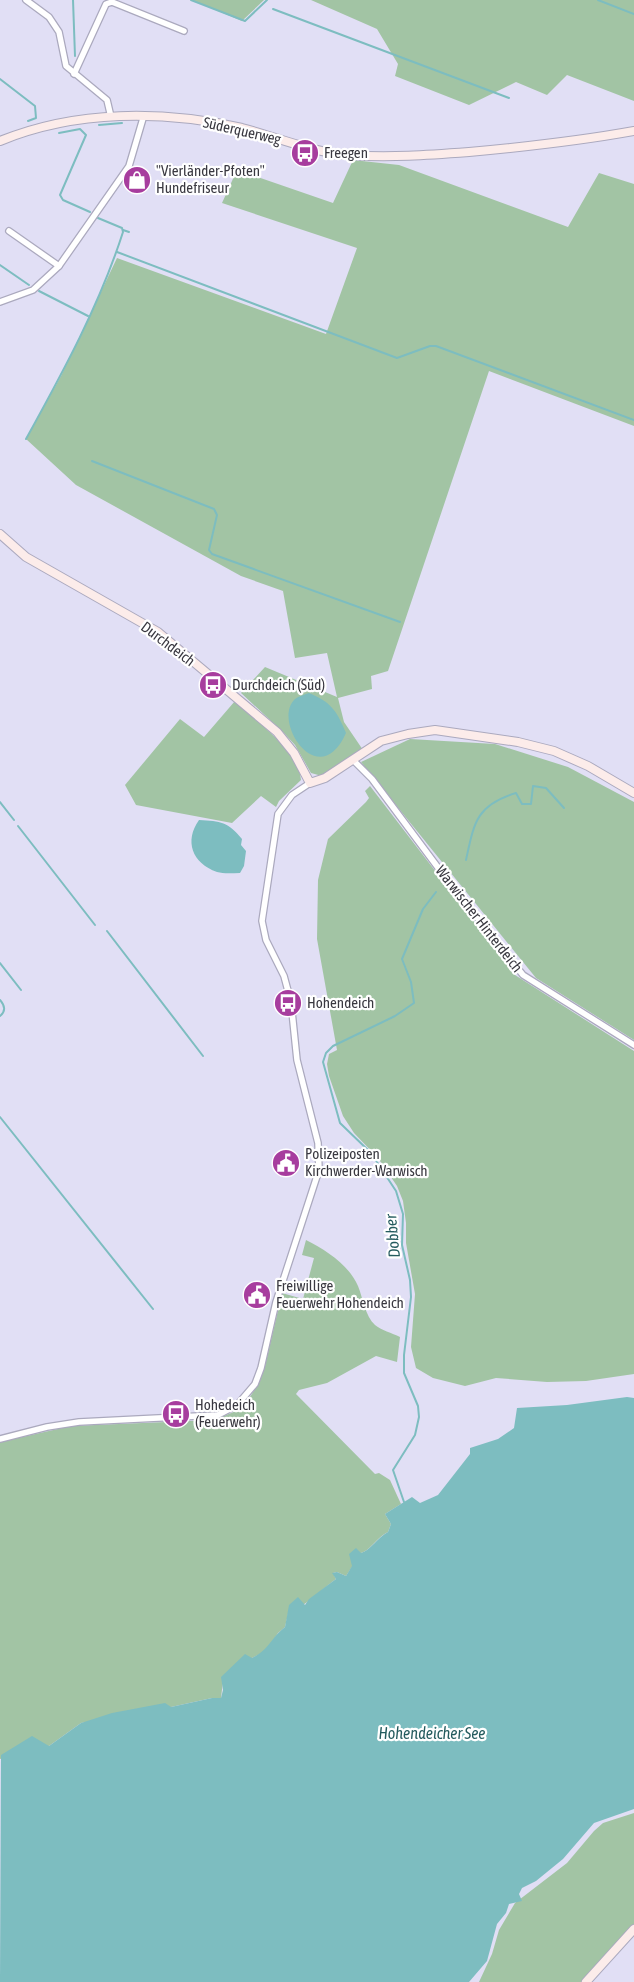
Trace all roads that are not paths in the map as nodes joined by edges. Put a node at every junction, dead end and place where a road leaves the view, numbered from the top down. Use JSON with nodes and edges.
{"nodes":[{"id":1,"x":26,"y":0,"type":"edge"},
{"id":2,"x":184,"y":31,"type":"dead end"},
{"id":3,"x":74,"y":74,"type":"junction"},
{"id":4,"x":144,"y":115,"type":"junction"},
{"id":5,"x":111,"y":117,"type":"junction"},
{"id":6,"x":634,"y":131,"type":"edge"},
{"id":7,"x":0,"y":141,"type":"edge"},
{"id":8,"x":9,"y":231,"type":"dead end"},
{"id":9,"x":59,"y":266,"type":"junction"},
{"id":10,"x":0,"y":302,"type":"edge"},
{"id":11,"x":0,"y":534,"type":"edge"},
{"id":12,"x":354,"y":761,"type":"junction"},
{"id":13,"x":310,"y":782,"type":"junction"},
{"id":14,"x":634,"y":794,"type":"edge"},
{"id":15,"x":634,"y":1045,"type":"edge"},
{"id":16,"x":0,"y":1439,"type":"edge"},
{"id":17,"x":634,"y":1929,"type":"edge"},
{"id":18,"x":586,"y":1982,"type":"edge"}],
"edges":[{"from":1,"to":3,"type":"street"},
{"from":2,"to":3,"type":"street"},
{"from":3,"to":5,"type":"street"},
{"from":4,"to":5,"type":"street","name":"Süderquerweg"},
{"from":4,"to":6,"type":"street","name":"Süderquerweg"},
{"from":4,"to":9,"type":"street"},
{"from":5,"to":7,"type":"street","name":"Süderquerweg"},
{"from":8,"to":9,"type":"street"},
{"from":9,"to":10,"type":"street"},
{"from":11,"to":13,"type":"street","name":"Durchdeich"},
{"from":12,"to":13,"type":"street"},
{"from":12,"to":14,"type":"street"},
{"from":12,"to":15,"type":"street","name":"Warwischer Hinterdeich"},
{"from":13,"to":16,"type":"street"},
{"from":17,"to":18,"type":"street"}]}
